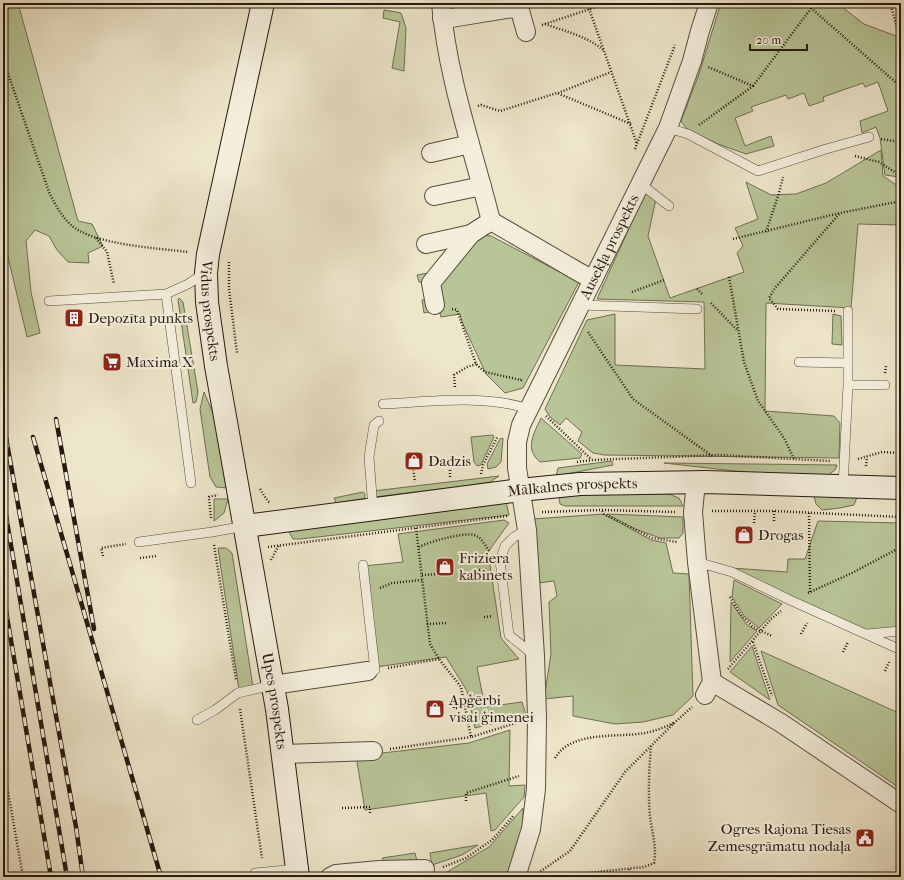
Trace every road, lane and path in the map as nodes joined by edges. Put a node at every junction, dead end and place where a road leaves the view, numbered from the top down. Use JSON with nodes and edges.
{"nodes":[{"id":1,"x":263,"y":3,"type":"edge"},
{"id":2,"x":586,"y":3,"type":"edge"},
{"id":3,"x":608,"y":3,"type":"edge"},
{"id":4,"x":709,"y":3,"type":"edge"},
{"id":5,"x":815,"y":3,"type":"edge"},
{"id":6,"x":890,"y":3,"type":"edge"},
{"id":7,"x":811,"y":8,"type":"junction"},
{"id":8,"x":442,"y":10,"type":"edge"},
{"id":9,"x":589,"y":10,"type":"junction"},
{"id":10,"x":544,"y":24,"type":"junction"},
{"id":11,"x":531,"y":29,"type":"joint"},
{"id":12,"x":677,"y":40,"type":"dead end"},
{"id":13,"x":604,"y":51,"type":"junction"},
{"id":14,"x":3,"y":59,"type":"edge"},
{"id":15,"x":692,"y":61,"type":"junction"},
{"id":16,"x":611,"y":72,"type":"junction"},
{"id":17,"x":753,"y":86,"type":"junction"},
{"id":18,"x":900,"y":86,"type":"edge"},
{"id":19,"x":557,"y":93,"type":"junction"},
{"id":20,"x":462,"y":110,"type":"junction"},
{"id":21,"x":631,"y":124,"type":"junction"},
{"id":22,"x":668,"y":128,"type":"junction"},
{"id":23,"x":688,"y":134,"type":"junction"},
{"id":24,"x":869,"y":137,"type":"dead end"},
{"id":25,"x":900,"y":142,"type":"edge"},
{"id":26,"x":470,"y":144,"type":"junction"},
{"id":27,"x":637,"y":144,"type":"junction"},
{"id":28,"x":826,"y":149,"type":"junction"},
{"id":29,"x":634,"y":150,"type":"dead end"},
{"id":30,"x":432,"y":153,"type":"dead end"},
{"id":31,"x":785,"y":162,"type":"junction"},
{"id":32,"x":901,"y":175,"type":"edge"},
{"id":33,"x":640,"y":184,"type":"junction"},
{"id":34,"x":482,"y":186,"type":"junction"},
{"id":35,"x":434,"y":196,"type":"dead end"},
{"id":36,"x":901,"y":201,"type":"edge"},
{"id":37,"x":669,"y":206,"type":"dead end"},
{"id":38,"x":840,"y":213,"type":"junction"},
{"id":39,"x":491,"y":221,"type":"junction"},
{"id":40,"x":766,"y":232,"type":"junction"},
{"id":41,"x":471,"y":234,"type":"junction"},
{"id":42,"x":96,"y":238,"type":"junction"},
{"id":43,"x":733,"y":239,"type":"dead end"},
{"id":44,"x":426,"y":244,"type":"dead end"},
{"id":45,"x":229,"y":258,"type":"dead end"},
{"id":46,"x":207,"y":263,"type":"junction"},
{"id":47,"x":729,"y":277,"type":"dead end"},
{"id":48,"x":594,"y":280,"type":"junction"},
{"id":49,"x":697,"y":289,"type":"dead end"},
{"id":50,"x":166,"y":294,"type":"junction"},
{"id":51,"x":117,"y":297,"type":"junction"},
{"id":52,"x":49,"y":301,"type":"dead end"},
{"id":53,"x":435,"y":305,"type":"joint"},
{"id":54,"x":580,"y":305,"type":"junction"},
{"id":55,"x":697,"y":309,"type":"dead end"},
{"id":56,"x":848,"y":311,"type":"joint"},
{"id":57,"x":586,"y":328,"type":"dead end"},
{"id":58,"x":738,"y":331,"type":"junction"},
{"id":59,"x":237,"y":354,"type":"dead end"},
{"id":60,"x":799,"y":362,"type":"dead end"},
{"id":61,"x":848,"y":363,"type":"junction"},
{"id":62,"x":476,"y":364,"type":"junction"},
{"id":63,"x":525,"y":374,"type":"dead end"},
{"id":64,"x":848,"y":385,"type":"junction"},
{"id":65,"x":885,"y":385,"type":"dead end"},
{"id":66,"x":456,"y":401,"type":"junction"},
{"id":67,"x":383,"y":404,"type":"dead end"},
{"id":68,"x":535,"y":410,"type":"junction"},
{"id":69,"x":379,"y":421,"type":"dead end"},
{"id":70,"x":501,"y":432,"type":"dead end"},
{"id":71,"x":901,"y":453,"type":"edge"},
{"id":72,"x":712,"y":456,"type":"junction"},
{"id":73,"x":795,"y":459,"type":"junction"},
{"id":74,"x":592,"y":460,"type":"junction"},
{"id":75,"x":450,"y":462,"type":"dead end"},
{"id":76,"x":845,"y":462,"type":"junction"},
{"id":77,"x":571,"y":463,"type":"dead end"},
{"id":78,"x":414,"y":467,"type":"dead end"},
{"id":79,"x":517,"y":468,"type":"junction"},
{"id":80,"x":458,"y":476,"type":"dead end"},
{"id":81,"x":450,"y":477,"type":"junction"},
{"id":82,"x":443,"y":478,"type":"dead end"},
{"id":83,"x":422,"y":481,"type":"dead end"},
{"id":84,"x":415,"y":482,"type":"junction"},
{"id":85,"x":696,"y":482,"type":"junction"},
{"id":86,"x":192,"y":483,"type":"dead end"},
{"id":87,"x":408,"y":483,"type":"dead end"},
{"id":88,"x":843,"y":487,"type":"junction"},
{"id":89,"x":260,"y":488,"type":"dead end"},
{"id":90,"x":901,"y":488,"type":"edge"},
{"id":91,"x":520,"y":490,"type":"junction"},
{"id":92,"x":224,"y":493,"type":"dead end"},
{"id":93,"x":275,"y":502,"type":"dead end"},
{"id":94,"x":373,"y":509,"type":"junction"},
{"id":95,"x":602,"y":510,"type":"junction"},
{"id":96,"x":555,"y":511,"type":"dead end"},
{"id":97,"x":755,"y":511,"type":"junction"},
{"id":98,"x":774,"y":511,"type":"junction"},
{"id":99,"x":687,"y":512,"type":"junction"},
{"id":100,"x":809,"y":513,"type":"junction"},
{"id":101,"x":512,"y":516,"type":"dead end"},
{"id":102,"x":901,"y":517,"type":"edge"},
{"id":103,"x":754,"y":523,"type":"dead end"},
{"id":104,"x":774,"y":523,"type":"dead end"},
{"id":105,"x":246,"y":526,"type":"junction"},
{"id":106,"x":416,"y":528,"type":"junction"},
{"id":107,"x":527,"y":530,"type":"junction"},
{"id":108,"x":212,"y":532,"type":"junction"},
{"id":109,"x":139,"y":542,"type":"dead end"},
{"id":110,"x":214,"y":545,"type":"dead end"},
{"id":111,"x":280,"y":546,"type":"dead end"},
{"id":112,"x":419,"y":547,"type":"junction"},
{"id":113,"x":101,"y":548,"type":"dead end"},
{"id":114,"x":492,"y":554,"type":"dead end"},
{"id":115,"x":697,"y":554,"type":"junction"},
{"id":116,"x":103,"y":556,"type":"dead end"},
{"id":117,"x":363,"y":565,"type":"dead end"},
{"id":118,"x":442,"y":574,"type":"dead end"},
{"id":119,"x":422,"y":575,"type":"junction"},
{"id":120,"x":422,"y":580,"type":"junction"},
{"id":121,"x":392,"y":583,"type":"dead end"},
{"id":122,"x":810,"y":592,"type":"dead end"},
{"id":123,"x":730,"y":597,"type":"dead end"},
{"id":124,"x":447,"y":623,"type":"dead end"},
{"id":125,"x":427,"y":624,"type":"junction"},
{"id":126,"x":804,"y":628,"type":"dead end"},
{"id":127,"x":901,"y":631,"type":"edge"},
{"id":128,"x":801,"y":634,"type":"dead end"},
{"id":129,"x":866,"y":634,"type":"junction"},
{"id":130,"x":772,"y":636,"type":"dead end"},
{"id":131,"x":753,"y":641,"type":"dead end"},
{"id":132,"x":846,"y":647,"type":"dead end"},
{"id":133,"x":901,"y":650,"type":"edge"},
{"id":134,"x":843,"y":652,"type":"dead end"},
{"id":135,"x":535,"y":656,"type":"junction"},
{"id":136,"x":439,"y":660,"type":"junction"},
{"id":137,"x":371,"y":671,"type":"junction"},
{"id":138,"x":273,"y":685,"type":"junction"},
{"id":139,"x":708,"y":689,"type":"junction"},
{"id":140,"x":453,"y":703,"type":"dead end"},
{"id":141,"x":465,"y":704,"type":"junction"},
{"id":142,"x":537,"y":717,"type":"junction"},
{"id":143,"x":197,"y":720,"type":"dead end"},
{"id":144,"x":674,"y":723,"type":"junction"},
{"id":145,"x":781,"y":723,"type":"junction"},
{"id":146,"x":471,"y":736,"type":"junction"},
{"id":147,"x":651,"y":746,"type":"junction"},
{"id":148,"x":373,"y":751,"type":"joint"},
{"id":149,"x":284,"y":754,"type":"junction"},
{"id":150,"x":3,"y":763,"type":"edge"},
{"id":151,"x":536,"y":770,"type":"junction"},
{"id":152,"x":536,"y":789,"type":"junction"},
{"id":153,"x":466,"y":801,"type":"dead end"},
{"id":154,"x":901,"y":804,"type":"edge"},
{"id":155,"x":342,"y":808,"type":"dead end"},
{"id":156,"x":370,"y":814,"type":"dead end"},
{"id":157,"x":629,"y":868,"type":"junction"},
{"id":158,"x":425,"y":869,"type":"joint"},
{"id":159,"x":255,"y":873,"type":"dead end"},
{"id":160,"x":298,"y":873,"type":"edge"},
{"id":161,"x":587,"y":873,"type":"junction"},
{"id":162,"x":23,"y":877,"type":"edge"},
{"id":163,"x":330,"y":877,"type":"edge"},
{"id":164,"x":516,"y":877,"type":"edge"},
{"id":165,"x":533,"y":877,"type":"edge"},
{"id":166,"x":550,"y":877,"type":"edge"},
{"id":167,"x":587,"y":877,"type":"edge"},
{"id":168,"x":630,"y":877,"type":"edge"}],
"edges":[{"from":1,"to":46,"type":"main road","name":"Vidus prospekts"},
{"from":2,"to":9,"type":"path"},
{"from":3,"to":9,"type":"path"},
{"from":4,"to":15,"type":"street","name":"Ausekļa prospekts"},
{"from":5,"to":7,"type":"path"},
{"from":6,"to":18,"type":"path"},
{"from":7,"to":17,"type":"path"},
{"from":7,"to":18,"type":"path"},
{"from":8,"to":11,"type":"street"},
{"from":8,"to":20,"type":"street"},
{"from":9,"to":10,"type":"path"},
{"from":9,"to":13,"type":"path"},
{"from":10,"to":11,"type":"path"},
{"from":10,"to":13,"type":"path"},
{"from":12,"to":27,"type":"path"},
{"from":13,"to":16,"type":"path"},
{"from":14,"to":42,"type":"path"},
{"from":15,"to":17,"type":"path"},
{"from":15,"to":22,"type":"street","name":"Ausekļa prospekts"},
{"from":16,"to":19,"type":"path"},
{"from":16,"to":21,"type":"path"},
{"from":17,"to":23,"type":"path"},
{"from":18,"to":25,"type":"path"},
{"from":19,"to":20,"type":"path"},
{"from":19,"to":21,"type":"path"},
{"from":20,"to":26,"type":"street"},
{"from":21,"to":27,"type":"path"},
{"from":22,"to":23,"type":"lane"},
{"from":22,"to":33,"type":"street","name":"Ausekļa prospekts"},
{"from":23,"to":31,"type":"lane"},
{"from":24,"to":28,"type":"lane"},
{"from":25,"to":32,"type":"path"},
{"from":26,"to":30,"type":"street"},
{"from":26,"to":34,"type":"street"},
{"from":27,"to":29,"type":"path"},
{"from":28,"to":31,"type":"lane"},
{"from":28,"to":32,"type":"path"},
{"from":31,"to":40,"type":"path"},
{"from":33,"to":37,"type":"lane"},
{"from":33,"to":48,"type":"street","name":"Ausekļa prospekts"},
{"from":34,"to":35,"type":"street"},
{"from":34,"to":39,"type":"street"},
{"from":36,"to":38,"type":"path"},
{"from":38,"to":40,"type":"path"},
{"from":38,"to":56,"type":"path"},
{"from":39,"to":41,"type":"street"},
{"from":39,"to":48,"type":"street"},
{"from":40,"to":43,"type":"path"},
{"from":41,"to":44,"type":"street"},
{"from":41,"to":53,"type":"street"},
{"from":42,"to":46,"type":"path"},
{"from":42,"to":51,"type":"path"},
{"from":45,"to":59,"type":"path"},
{"from":46,"to":50,"type":"lane"},
{"from":46,"to":105,"type":"main road","name":"Vidus prospekts"},
{"from":47,"to":58,"type":"path"},
{"from":48,"to":54,"type":"street","name":"Ausekļa prospekts"},
{"from":49,"to":58,"type":"path"},
{"from":50,"to":51,"type":"lane"},
{"from":50,"to":86,"type":"lane"},
{"from":51,"to":52,"type":"lane"},
{"from":53,"to":62,"type":"path"},
{"from":54,"to":55,"type":"lane"},
{"from":54,"to":68,"type":"street","name":"Ausekļa prospekts"},
{"from":56,"to":61,"type":"lane"},
{"from":57,"to":72,"type":"path"},
{"from":58,"to":73,"type":"path"},
{"from":60,"to":61,"type":"lane"},
{"from":61,"to":64,"type":"lane"},
{"from":62,"to":63,"type":"path"},
{"from":62,"to":66,"type":"path"},
{"from":64,"to":65,"type":"lane"},
{"from":64,"to":76,"type":"lane"},
{"from":66,"to":67,"type":"lane"},
{"from":66,"to":68,"type":"lane"},
{"from":68,"to":74,"type":"path"},
{"from":68,"to":79,"type":"street","name":"Ausekļa prospekts"},
{"from":69,"to":94,"type":"lane"},
{"from":70,"to":79,"type":"path"},
{"from":71,"to":76,"type":"path"},
{"from":72,"to":73,"type":"path"},
{"from":72,"to":74,"type":"path"},
{"from":73,"to":76,"type":"path"},
{"from":74,"to":77,"type":"path"},
{"from":75,"to":81,"type":"path"},
{"from":76,"to":88,"type":"lane"},
{"from":78,"to":84,"type":"path"},
{"from":79,"to":91,"type":"street","name":"Ausekļa prospekts"},
{"from":80,"to":81,"type":"path"},
{"from":81,"to":82,"type":"path"},
{"from":83,"to":84,"type":"path"},
{"from":84,"to":87,"type":"path"},
{"from":85,"to":88,"type":"main road","name":"Mālkalnes prospekts"},
{"from":85,"to":91,"type":"main road","name":"Mālkalnes prospekts"},
{"from":85,"to":99,"type":"street"},
{"from":88,"to":90,"type":"main road","name":"Mālkalnes prospekts"},
{"from":89,"to":93,"type":"path"},
{"from":91,"to":94,"type":"main road","name":"Mālkalnes prospekts"},
{"from":91,"to":107,"type":"street","name":"Ausekļa prospekts"},
{"from":92,"to":108,"type":"path"},
{"from":94,"to":105,"type":"main road","name":"Mālkalnes prospekts"},
{"from":95,"to":96,"type":"path"},
{"from":95,"to":99,"type":"path"},
{"from":95,"to":115,"type":"path"},
{"from":97,"to":98,"type":"path"},
{"from":97,"to":99,"type":"path"},
{"from":97,"to":103,"type":"path"},
{"from":98,"to":100,"type":"path"},
{"from":98,"to":104,"type":"path"},
{"from":99,"to":115,"type":"street"},
{"from":100,"to":102,"type":"path"},
{"from":100,"to":122,"type":"path"},
{"from":101,"to":106,"type":"path"},
{"from":105,"to":108,"type":"lane"},
{"from":105,"to":138,"type":"main road","name":"Upes prospekts"},
{"from":106,"to":111,"type":"path"},
{"from":106,"to":112,"type":"path"},
{"from":107,"to":135,"type":"street","name":"Ausekļa prospekts"},
{"from":107,"to":135,"type":"lane"},
{"from":108,"to":109,"type":"lane"},
{"from":108,"to":110,"type":"path"},
{"from":112,"to":114,"type":"path"},
{"from":112,"to":119,"type":"path"},
{"from":113,"to":116,"type":"path"},
{"from":115,"to":129,"type":"lane"},
{"from":115,"to":139,"type":"street"},
{"from":117,"to":137,"type":"lane"},
{"from":118,"to":119,"type":"path"},
{"from":119,"to":120,"type":"path"},
{"from":120,"to":121,"type":"path"},
{"from":120,"to":125,"type":"path"},
{"from":123,"to":130,"type":"path"},
{"from":124,"to":125,"type":"path"},
{"from":125,"to":136,"type":"path"},
{"from":126,"to":128,"type":"path"},
{"from":127,"to":129,"type":"lane"},
{"from":129,"to":133,"type":"lane"},
{"from":131,"to":145,"type":"path"},
{"from":132,"to":134,"type":"path"},
{"from":135,"to":142,"type":"street","name":"Ausekļa prospekts"},
{"from":136,"to":137,"type":"path"},
{"from":136,"to":141,"type":"path"},
{"from":137,"to":138,"type":"street"},
{"from":138,"to":143,"type":"lane"},
{"from":138,"to":149,"type":"main road","name":"Upes prospekts"},
{"from":139,"to":144,"type":"path"},
{"from":139,"to":145,"type":"street"},
{"from":140,"to":141,"type":"path"},
{"from":141,"to":146,"type":"path"},
{"from":142,"to":146,"type":"path"},
{"from":142,"to":151,"type":"street","name":"Ausekļa prospekts"},
{"from":144,"to":147,"type":"path"},
{"from":144,"to":152,"type":"path"},
{"from":145,"to":154,"type":"street"},
{"from":146,"to":148,"type":"path"},
{"from":147,"to":157,"type":"path"},
{"from":147,"to":165,"type":"path"},
{"from":148,"to":149,"type":"street"},
{"from":149,"to":160,"type":"main road","name":"Upes prospekts"},
{"from":150,"to":162,"type":"path"},
{"from":151,"to":152,"type":"street","name":"Ausekļa prospekts"},
{"from":151,"to":153,"type":"path"},
{"from":152,"to":158,"type":"path"},
{"from":152,"to":164,"type":"street","name":"Ausekļa prospekts"},
{"from":155,"to":156,"type":"path"},
{"from":157,"to":161,"type":"path"},
{"from":157,"to":168,"type":"path"},
{"from":158,"to":163,"type":"street"},
{"from":159,"to":160,"type":"lane"},
{"from":161,"to":166,"type":"path"},
{"from":161,"to":167,"type":"path"}]}
